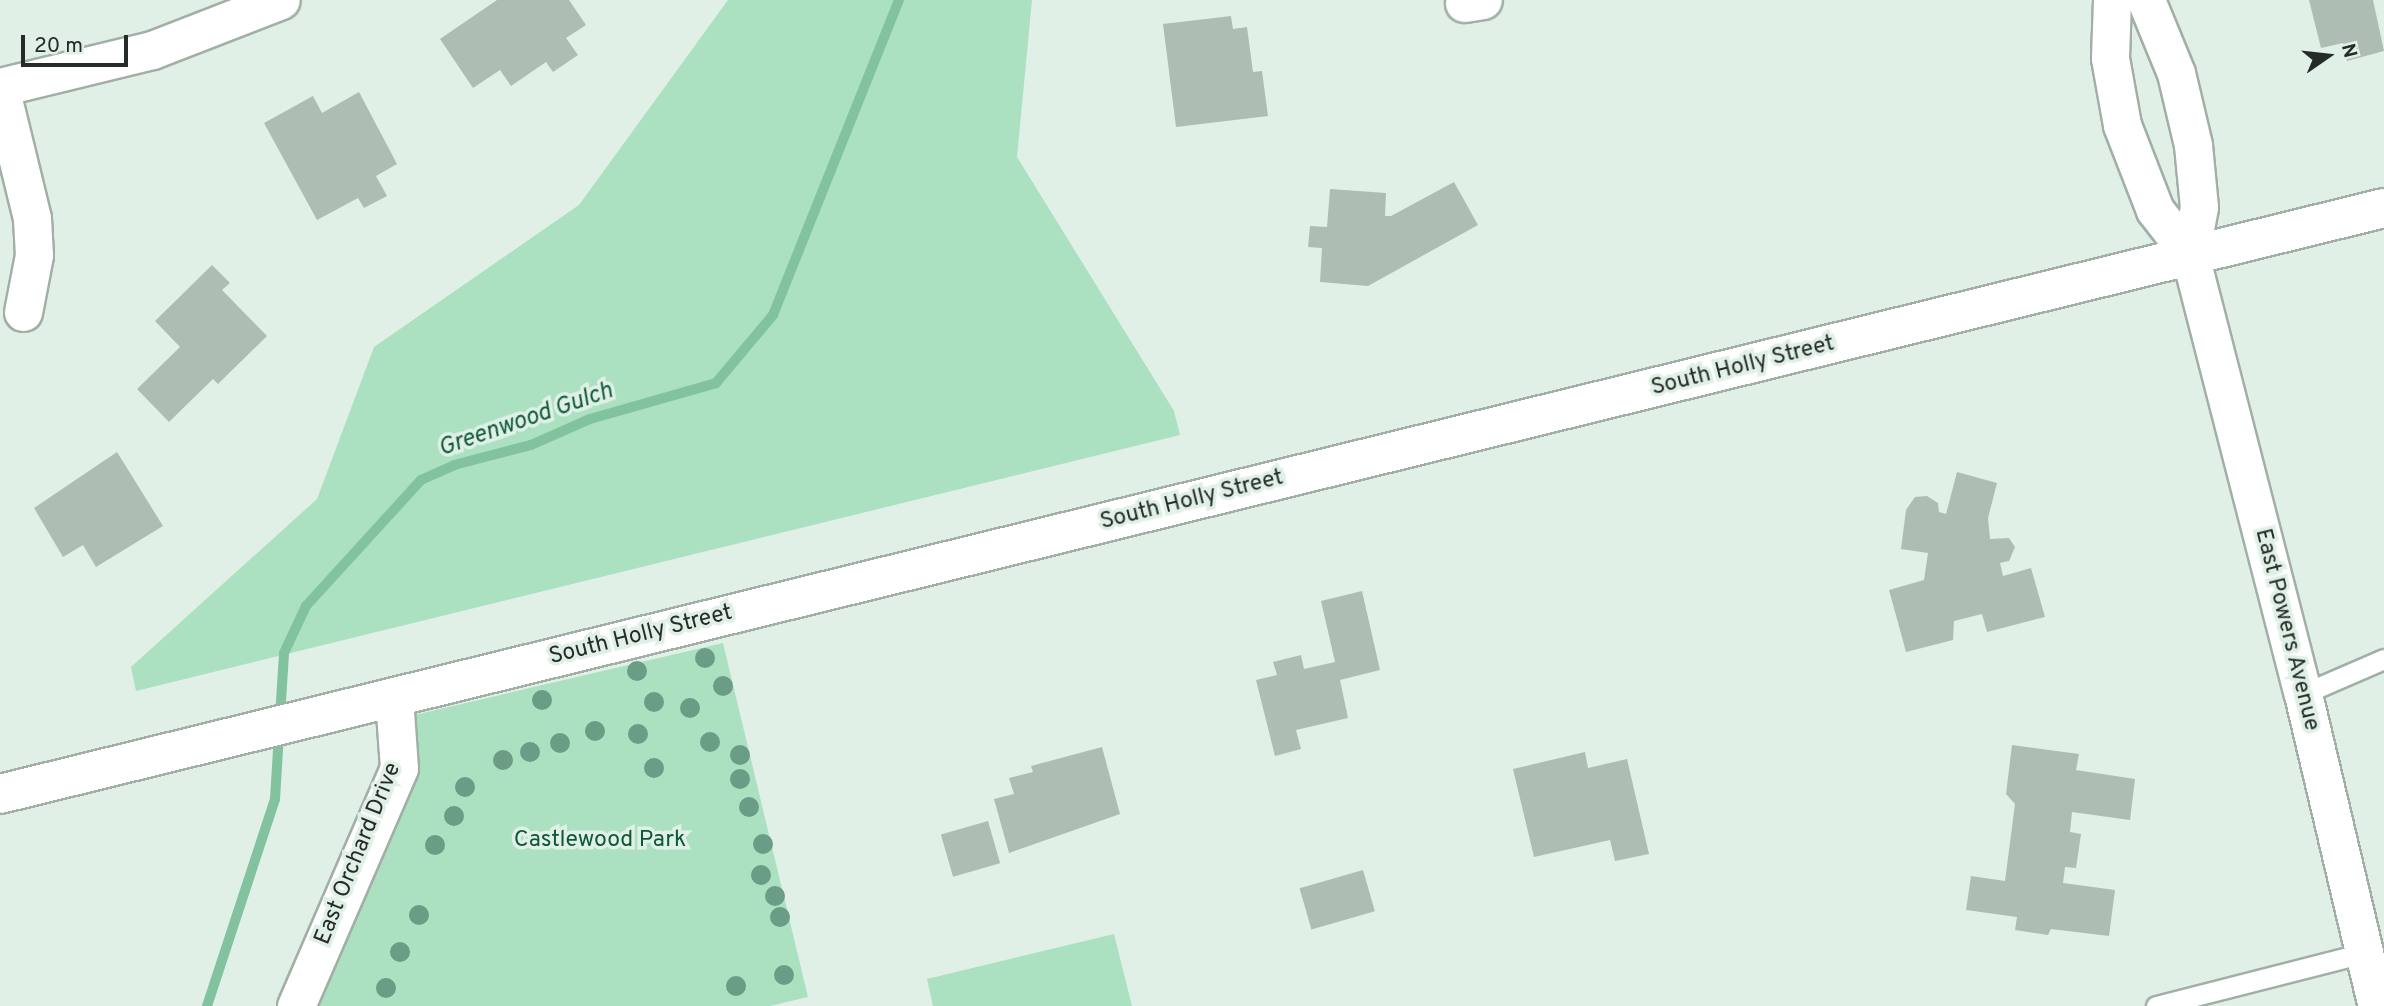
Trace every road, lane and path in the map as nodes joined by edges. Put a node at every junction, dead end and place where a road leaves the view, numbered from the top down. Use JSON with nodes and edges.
{"nodes":[{"id":1,"x":281,"y":0,"type":"edge"},
{"id":2,"x":2112,"y":0,"type":"edge"},
{"id":3,"x":2146,"y":0,"type":"edge"},
{"id":4,"x":0,"y":87,"type":"edge"},
{"id":5,"x":2384,"y":208,"type":"edge"},
{"id":6,"x":2190,"y":255,"type":"junction"},
{"id":7,"x":23,"y":313,"type":"dead end"},
{"id":8,"x":2384,"y":659,"type":"edge"},
{"id":9,"x":2303,"y":694,"type":"junction"},
{"id":10,"x":394,"y":698,"type":"junction"},
{"id":11,"x":0,"y":793,"type":"edge"},
{"id":12,"x":2364,"y":953,"type":"junction"},
{"id":13,"x":296,"y":1006,"type":"edge"},
{"id":14,"x":2156,"y":1006,"type":"edge"},
{"id":15,"x":2377,"y":1006,"type":"edge"}],
"edges":[{"from":1,"to":4,"type":"street"},
{"from":2,"to":6,"type":"street"},
{"from":3,"to":6,"type":"street"},
{"from":4,"to":7,"type":"street"},
{"from":5,"to":6,"type":"street","name":"South Holly Street"},
{"from":6,"to":9,"type":"street","name":"East Powers Avenue"},
{"from":6,"to":10,"type":"street","name":"South Holly Street"},
{"from":8,"to":9,"type":"lane"},
{"from":9,"to":12,"type":"street","name":"East Powers Avenue"},
{"from":10,"to":11,"type":"street","name":"South Holly Street"},
{"from":10,"to":13,"type":"street","name":"East Orchard Drive"},
{"from":12,"to":14,"type":"lane"},
{"from":12,"to":15,"type":"street","name":"East Powers Avenue"}]}
